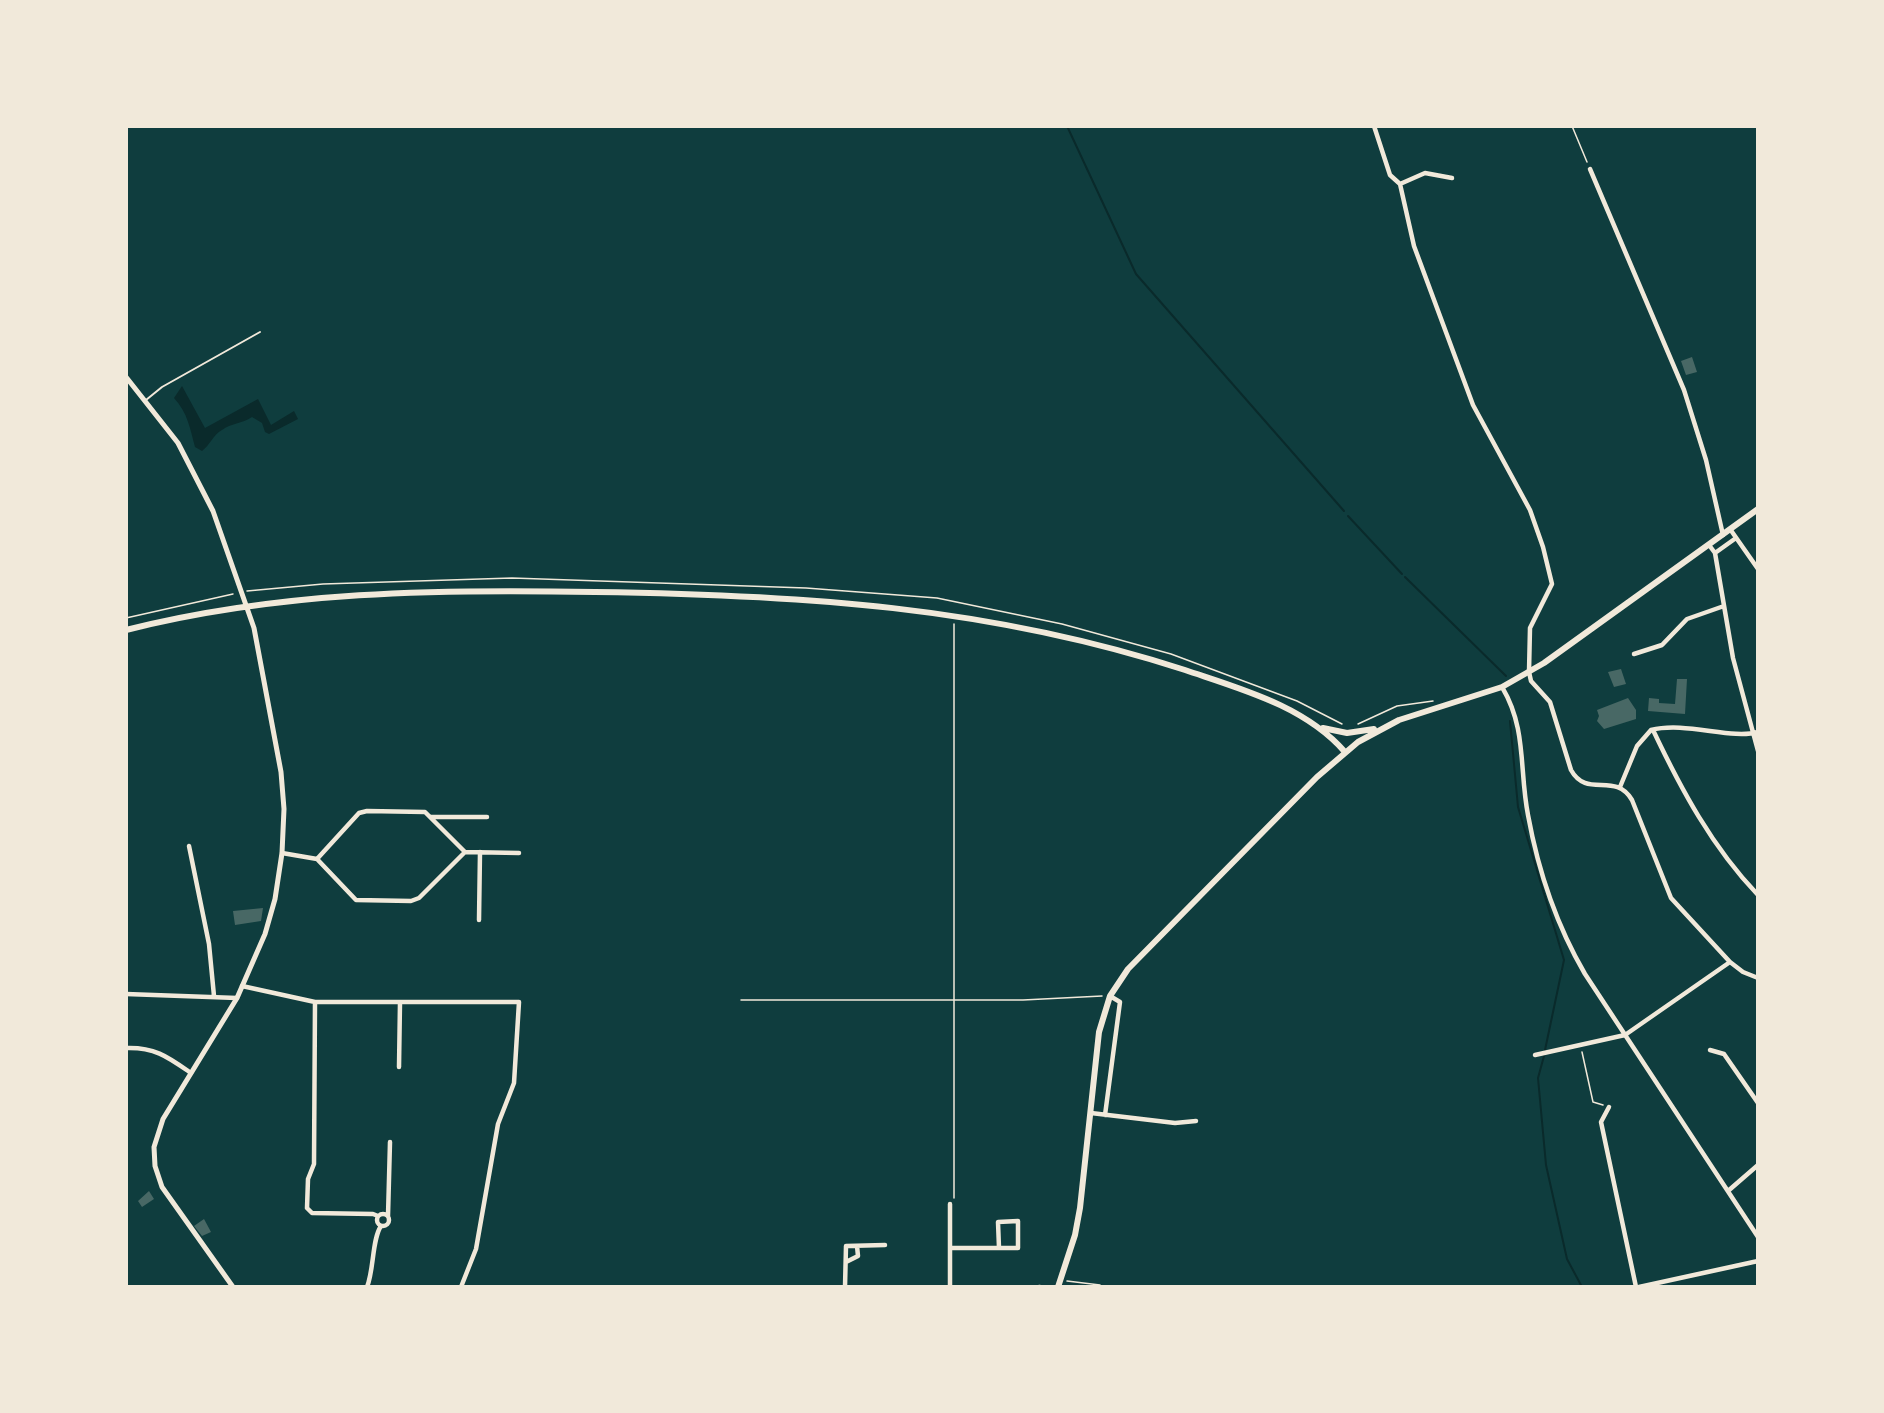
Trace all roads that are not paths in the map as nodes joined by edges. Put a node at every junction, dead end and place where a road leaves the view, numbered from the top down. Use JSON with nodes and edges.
{"nodes":[{"id":1,"x":1374,"y":126,"type":"edge"},
{"id":2,"x":1590,"y":169,"type":"road end"},
{"id":3,"x":1452,"y":178,"type":"dead end"},
{"id":4,"x":1400,"y":184,"type":"junction"},
{"id":5,"x":260,"y":332,"type":"dead end"},
{"id":6,"x":126,"y":377,"type":"edge"},
{"id":7,"x":146,"y":400,"type":"junction"},
{"id":8,"x":1758,"y":509,"type":"edge"},
{"id":9,"x":1731,"y":529,"type":"junction"},
{"id":10,"x":1723,"y":535,"type":"junction"},
{"id":11,"x":1736,"y":538,"type":"junction"},
{"id":12,"x":1709,"y":545,"type":"junction"},
{"id":13,"x":1715,"y":553,"type":"junction"},
{"id":14,"x":1758,"y":569,"type":"edge"},
{"id":15,"x":246,"y":606,"type":"junction"},
{"id":16,"x":1724,"y":606,"type":"junction"},
{"id":17,"x":126,"y":630,"type":"edge"},
{"id":18,"x":1634,"y":654,"type":"dead end"},
{"id":19,"x":1529,"y":672,"type":"junction"},
{"id":20,"x":1502,"y":687,"type":"junction"},
{"id":21,"x":1321,"y":727,"type":"junction"},
{"id":22,"x":1381,"y":728,"type":"junction"},
{"id":23,"x":1653,"y":730,"type":"junction"},
{"id":24,"x":1756,"y":732,"type":"edge"},
{"id":25,"x":1758,"y":751,"type":"edge"},
{"id":26,"x":1345,"y":752,"type":"junction"},
{"id":27,"x":1620,"y":787,"type":"junction"},
{"id":28,"x":431,"y":817,"type":"junction"},
{"id":29,"x":487,"y":817,"type":"dead end"},
{"id":30,"x":189,"y":846,"type":"dead end"},
{"id":31,"x":465,"y":852,"type":"junction"},
{"id":32,"x":480,"y":852,"type":"junction"},
{"id":33,"x":282,"y":853,"type":"junction"},
{"id":34,"x":519,"y":853,"type":"dead end"},
{"id":35,"x":317,"y":859,"type":"junction"},
{"id":36,"x":1758,"y":895,"type":"edge"},
{"id":37,"x":480,"y":920,"type":"dead end"},
{"id":38,"x":1730,"y":962,"type":"junction"},
{"id":39,"x":1758,"y":978,"type":"edge"},
{"id":40,"x":243,"y":986,"type":"junction"},
{"id":41,"x":126,"y":994,"type":"edge"},
{"id":42,"x":214,"y":996,"type":"junction"},
{"id":43,"x":1110,"y":996,"type":"junction"},
{"id":44,"x":237,"y":998,"type":"junction"},
{"id":45,"x":315,"y":1002,"type":"junction"},
{"id":46,"x":400,"y":1002,"type":"junction"},
{"id":47,"x":1624,"y":1035,"type":"junction"},
{"id":48,"x":126,"y":1048,"type":"edge"},
{"id":49,"x":1710,"y":1050,"type":"dead end"},
{"id":50,"x":1535,"y":1055,"type":"dead end"},
{"id":51,"x":399,"y":1067,"type":"dead end"},
{"id":52,"x":191,"y":1073,"type":"junction"},
{"id":53,"x":1758,"y":1103,"type":"edge"},
{"id":54,"x":1609,"y":1107,"type":"road end"},
{"id":55,"x":1091,"y":1113,"type":"junction"},
{"id":56,"x":1105,"y":1115,"type":"junction"},
{"id":57,"x":1196,"y":1121,"type":"dead end"},
{"id":58,"x":390,"y":1142,"type":"dead end"},
{"id":59,"x":1758,"y":1165,"type":"edge"},
{"id":60,"x":1728,"y":1191,"type":"junction"},
{"id":61,"x":950,"y":1204,"type":"dead end"},
{"id":62,"x":378,"y":1216,"type":"junction"},
{"id":63,"x":388,"y":1216,"type":"junction"},
{"id":64,"x":381,"y":1226,"type":"junction"},
{"id":65,"x":1758,"y":1237,"type":"edge"},
{"id":66,"x":885,"y":1245,"type":"dead end"},
{"id":67,"x":857,"y":1246,"type":"junction"},
{"id":68,"x":950,"y":1248,"type":"junction"},
{"id":69,"x":999,"y":1248,"type":"junction"},
{"id":70,"x":1758,"y":1261,"type":"edge"},
{"id":71,"x":846,"y":1262,"type":"junction"},
{"id":72,"x":1059,"y":1284,"type":"edge"},
{"id":73,"x":1657,"y":1285,"type":"edge"},
{"id":74,"x":233,"y":1287,"type":"edge"},
{"id":75,"x":367,"y":1287,"type":"edge"},
{"id":76,"x":461,"y":1287,"type":"edge"},
{"id":77,"x":845,"y":1287,"type":"edge"},
{"id":78,"x":950,"y":1287,"type":"edge"},
{"id":79,"x":1637,"y":1287,"type":"edge"}],
"edges":[{"from":1,"to":4,"type":"street"},
{"from":2,"to":10,"type":"street"},
{"from":3,"to":4,"type":"street"},
{"from":4,"to":19,"type":"street"},
{"from":5,"to":7,"type":"lane"},
{"from":6,"to":7,"type":"street"},
{"from":7,"to":15,"type":"street"},
{"from":8,"to":9,"type":"main road"},
{"from":9,"to":10,"type":"main road"},
{"from":9,"to":11,"type":"street"},
{"from":10,"to":12,"type":"main road"},
{"from":11,"to":13,"type":"street"},
{"from":11,"to":14,"type":"street"},
{"from":12,"to":13,"type":"street"},
{"from":12,"to":19,"type":"main road"},
{"from":13,"to":16,"type":"street"},
{"from":15,"to":17,"type":"main road"},
{"from":15,"to":21,"type":"main road"},
{"from":15,"to":33,"type":"street"},
{"from":16,"to":18,"type":"street"},
{"from":16,"to":24,"type":"street"},
{"from":19,"to":20,"type":"main road"},
{"from":19,"to":27,"type":"street"},
{"from":20,"to":22,"type":"main road"},
{"from":20,"to":47,"type":"street"},
{"from":21,"to":22,"type":"main road"},
{"from":21,"to":26,"type":"main road"},
{"from":22,"to":26,"type":"main road"},
{"from":23,"to":24,"type":"street"},
{"from":23,"to":27,"type":"street"},
{"from":23,"to":36,"type":"street"},
{"from":24,"to":25,"type":"street"},
{"from":26,"to":43,"type":"main road"},
{"from":27,"to":38,"type":"street"},
{"from":28,"to":29,"type":"street"},
{"from":28,"to":31,"type":"street"},
{"from":28,"to":35,"type":"street"},
{"from":30,"to":42,"type":"street"},
{"from":31,"to":32,"type":"street"},
{"from":31,"to":35,"type":"street"},
{"from":32,"to":34,"type":"street"},
{"from":32,"to":37,"type":"street"},
{"from":33,"to":35,"type":"street"},
{"from":33,"to":40,"type":"street"},
{"from":38,"to":39,"type":"street"},
{"from":38,"to":47,"type":"street"},
{"from":40,"to":44,"type":"street"},
{"from":40,"to":45,"type":"street"},
{"from":41,"to":42,"type":"street"},
{"from":42,"to":44,"type":"street"},
{"from":43,"to":55,"type":"main road"},
{"from":43,"to":56,"type":"street"},
{"from":44,"to":52,"type":"street"},
{"from":45,"to":46,"type":"street"},
{"from":45,"to":62,"type":"street"},
{"from":46,"to":51,"type":"street"},
{"from":46,"to":76,"type":"street"},
{"from":47,"to":50,"type":"street"},
{"from":47,"to":60,"type":"street"},
{"from":48,"to":52,"type":"street"},
{"from":49,"to":53,"type":"street"},
{"from":52,"to":74,"type":"street"},
{"from":54,"to":79,"type":"street"},
{"from":55,"to":56,"type":"street"},
{"from":55,"to":72,"type":"main road"},
{"from":56,"to":57,"type":"street"},
{"from":58,"to":63,"type":"street"},
{"from":59,"to":60,"type":"street"},
{"from":60,"to":65,"type":"street"},
{"from":61,"to":68,"type":"street"},
{"from":62,"to":63,"type":"street"},
{"from":62,"to":64,"type":"street"},
{"from":63,"to":64,"type":"street"},
{"from":64,"to":75,"type":"street"},
{"from":66,"to":67,"type":"street"},
{"from":67,"to":71,"type":"street"},
{"from":67,"to":71,"type":"street"},
{"from":68,"to":69,"type":"street"},
{"from":68,"to":78,"type":"street"},
{"from":69,"to":69,"type":"street"},
{"from":70,"to":73,"type":"street"},
{"from":71,"to":77,"type":"street"},
{"from":73,"to":79,"type":"street"}]}
